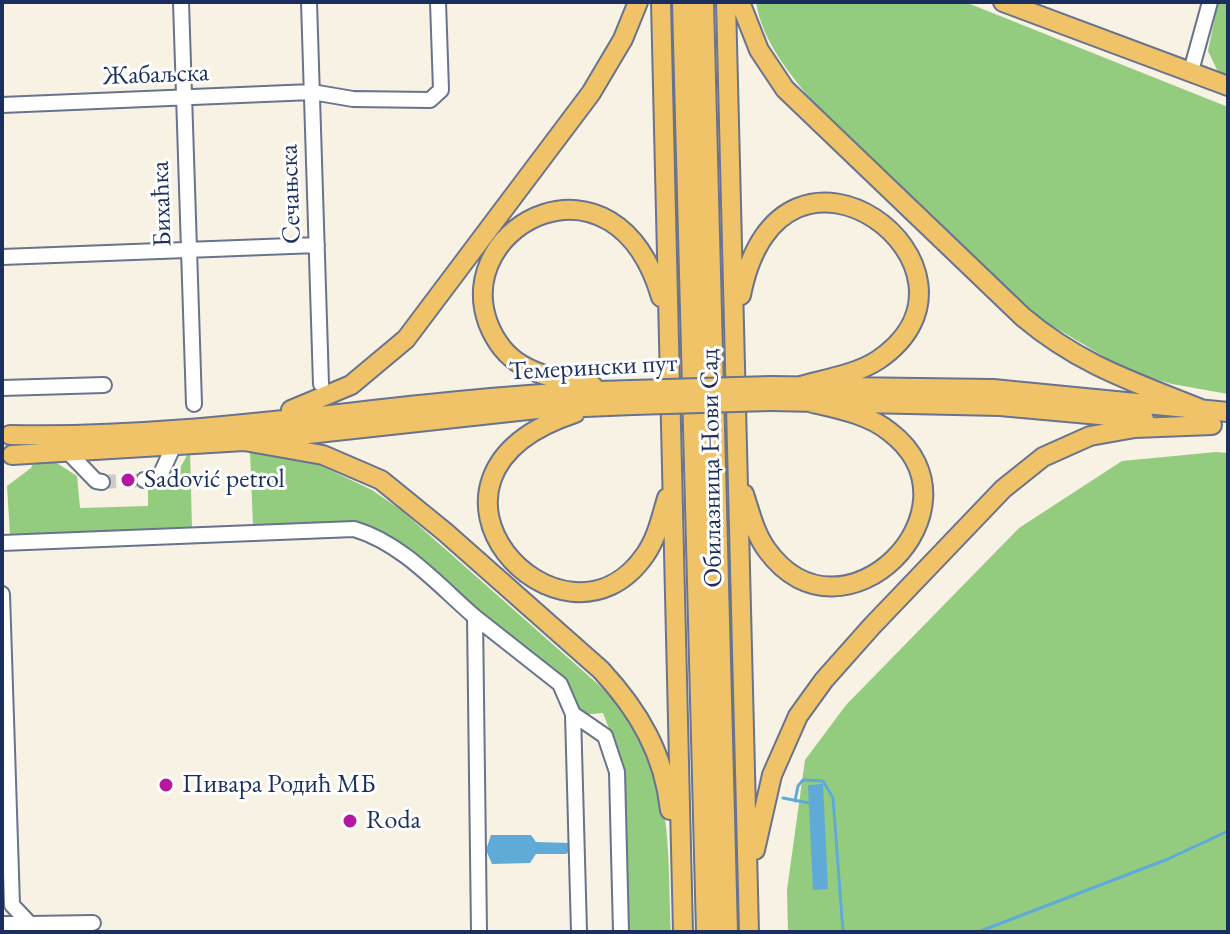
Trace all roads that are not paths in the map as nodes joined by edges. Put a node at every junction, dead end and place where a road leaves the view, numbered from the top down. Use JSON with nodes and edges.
{"nodes":[{"id":1,"x":181,"y":2,"type":"edge"},
{"id":2,"x":309,"y":2,"type":"edge"},
{"id":3,"x":438,"y":2,"type":"edge"},
{"id":4,"x":638,"y":2,"type":"edge"},
{"id":5,"x":661,"y":2,"type":"edge"},
{"id":6,"x":683,"y":2,"type":"edge"},
{"id":7,"x":703,"y":2,"type":"edge"},
{"id":8,"x":726,"y":2,"type":"edge"},
{"id":9,"x":740,"y":2,"type":"edge"},
{"id":10,"x":1003,"y":2,"type":"edge"},
{"id":11,"x":1210,"y":2,"type":"edge"},
{"id":12,"x":1191,"y":71,"type":"junction"},
{"id":13,"x":1228,"y":86,"type":"edge"},
{"id":14,"x":312,"y":92,"type":"junction"},
{"id":15,"x":183,"y":97,"type":"junction"},
{"id":16,"x":2,"y":105,"type":"edge"},
{"id":17,"x":317,"y":245,"type":"junction"},
{"id":18,"x":187,"y":250,"type":"junction"},
{"id":19,"x":2,"y":257,"type":"edge"},
{"id":20,"x":667,"y":318,"type":"junction"},
{"id":21,"x":735,"y":325,"type":"junction"},
{"id":22,"x":321,"y":384,"type":"dead end"},
{"id":23,"x":104,"y":385,"type":"dead end"},
{"id":24,"x":2,"y":388,"type":"edge"},
{"id":25,"x":801,"y":394,"type":"junction"},
{"id":26,"x":626,"y":395,"type":"junction"},
{"id":27,"x":194,"y":404,"type":"dead end"},
{"id":28,"x":601,"y":405,"type":"junction"},
{"id":29,"x":1201,"y":409,"type":"junction"},
{"id":30,"x":1228,"y":412,"type":"edge"},
{"id":31,"x":1220,"y":426,"type":"edge"},
{"id":32,"x":6,"y":431,"type":"edge"},
{"id":33,"x":247,"y":432,"type":"junction"},
{"id":34,"x":174,"y":445,"type":"junction"},
{"id":35,"x":65,"y":449,"type":"junction"},
{"id":36,"x":7,"y":460,"type":"edge"},
{"id":37,"x":737,"y":474,"type":"junction"},
{"id":38,"x":144,"y":480,"type":"tunnel mouth"},
{"id":39,"x":672,"y":480,"type":"junction"},
{"id":40,"x":102,"y":482,"type":"tunnel mouth"},
{"id":41,"x":2,"y":543,"type":"edge"},
{"id":42,"x":2,"y":594,"type":"edge"},
{"id":43,"x":475,"y":617,"type":"junction"},
{"id":44,"x":3,"y":657,"type":"edge"},
{"id":45,"x":573,"y":714,"type":"junction"},
{"id":46,"x":681,"y":864,"type":"junction"},
{"id":47,"x":748,"y":889,"type":"junction"},
{"id":48,"x":93,"y":923,"type":"dead end"},
{"id":49,"x":2,"y":924,"type":"edge"},
{"id":50,"x":30,"y":924,"type":"junction"},
{"id":51,"x":479,"y":932,"type":"edge"},
{"id":52,"x":579,"y":932,"type":"edge"},
{"id":53,"x":621,"y":932,"type":"edge"},
{"id":54,"x":683,"y":932,"type":"edge"},
{"id":55,"x":707,"y":932,"type":"edge"},
{"id":56,"x":727,"y":932,"type":"edge"},
{"id":57,"x":749,"y":932,"type":"edge"}],
"edges":[{"from":1,"to":15,"type":"street","name":"Бихаћка"},
{"from":2,"to":14,"type":"street","name":"Сечањска"},
{"from":3,"to":14,"type":"street","name":"Жабаљска"},
{"from":4,"to":33,"type":"main road"},
{"from":5,"to":20,"type":"main road","name":"Обилазница Нови Сад"},
{"from":6,"to":55,"type":"highway"},
{"from":7,"to":56,"type":"highway"},
{"from":8,"to":21,"type":"main road","name":"Обилазница Нови Сад"},
{"from":9,"to":29,"type":"main road"},
{"from":10,"to":12,"type":"main road"},
{"from":11,"to":12,"type":"street"},
{"from":12,"to":13,"type":"main road"},
{"from":14,"to":15,"type":"street","name":"Жабаљска"},
{"from":14,"to":17,"type":"street","name":"Сечањска"},
{"from":15,"to":16,"type":"street","name":"Жабаљска"},
{"from":15,"to":18,"type":"street","name":"Бихаћка"},
{"from":17,"to":18,"type":"street"},
{"from":17,"to":22,"type":"street","name":"Сечањска"},
{"from":18,"to":19,"type":"street"},
{"from":18,"to":27,"type":"street","name":"Бихаћка"},
{"from":20,"to":26,"type":"main road"},
{"from":20,"to":39,"type":"main road","name":"Обилазница Нови Сад"},
{"from":21,"to":25,"type":"main road"},
{"from":21,"to":37,"type":"main road","name":"Обилазница Нови Сад"},
{"from":23,"to":24,"type":"street"},
{"from":25,"to":26,"type":"main road","name":"Темерински пут","bridge":true},
{"from":25,"to":29,"type":"main road","name":"Темерински пут"},
{"from":25,"to":31,"type":"main road","name":"Темерински пут"},
{"from":25,"to":37,"type":"main road"},
{"from":26,"to":28,"type":"main road","name":"Темерински пут"},
{"from":26,"to":33,"type":"main road","name":"Темерински пут"},
{"from":28,"to":33,"type":"main road","name":"Темерински пут"},
{"from":28,"to":39,"type":"main road"},
{"from":29,"to":30,"type":"main road","name":"Темерински пут"},
{"from":31,"to":47,"type":"main road"},
{"from":32,"to":33,"type":"main road","name":"Темерински пут"},
{"from":32,"to":36,"type":"main road"},
{"from":33,"to":34,"type":"main road","name":"Темерински пут"},
{"from":33,"to":46,"type":"main road"},
{"from":34,"to":35,"type":"main road","name":"Темерински пут"},
{"from":34,"to":38,"type":"street"},
{"from":35,"to":36,"type":"main road","name":"Темерински пут"},
{"from":35,"to":40,"type":"street"},
{"from":37,"to":47,"type":"main road","name":"Обилазница Нови Сад"},
{"from":39,"to":46,"type":"main road","name":"Обилазница Нови Сад"},
{"from":41,"to":43,"type":"street"},
{"from":42,"to":44,"type":"street"},
{"from":43,"to":45,"type":"street"},
{"from":43,"to":51,"type":"street"},
{"from":44,"to":50,"type":"street"},
{"from":45,"to":52,"type":"street"},
{"from":45,"to":53,"type":"street"},
{"from":46,"to":54,"type":"main road","name":"Обилазница Нови Сад"},
{"from":47,"to":57,"type":"main road","name":"Обилазница Нови Сад"},
{"from":48,"to":50,"type":"street"},
{"from":49,"to":50,"type":"street"}]}
